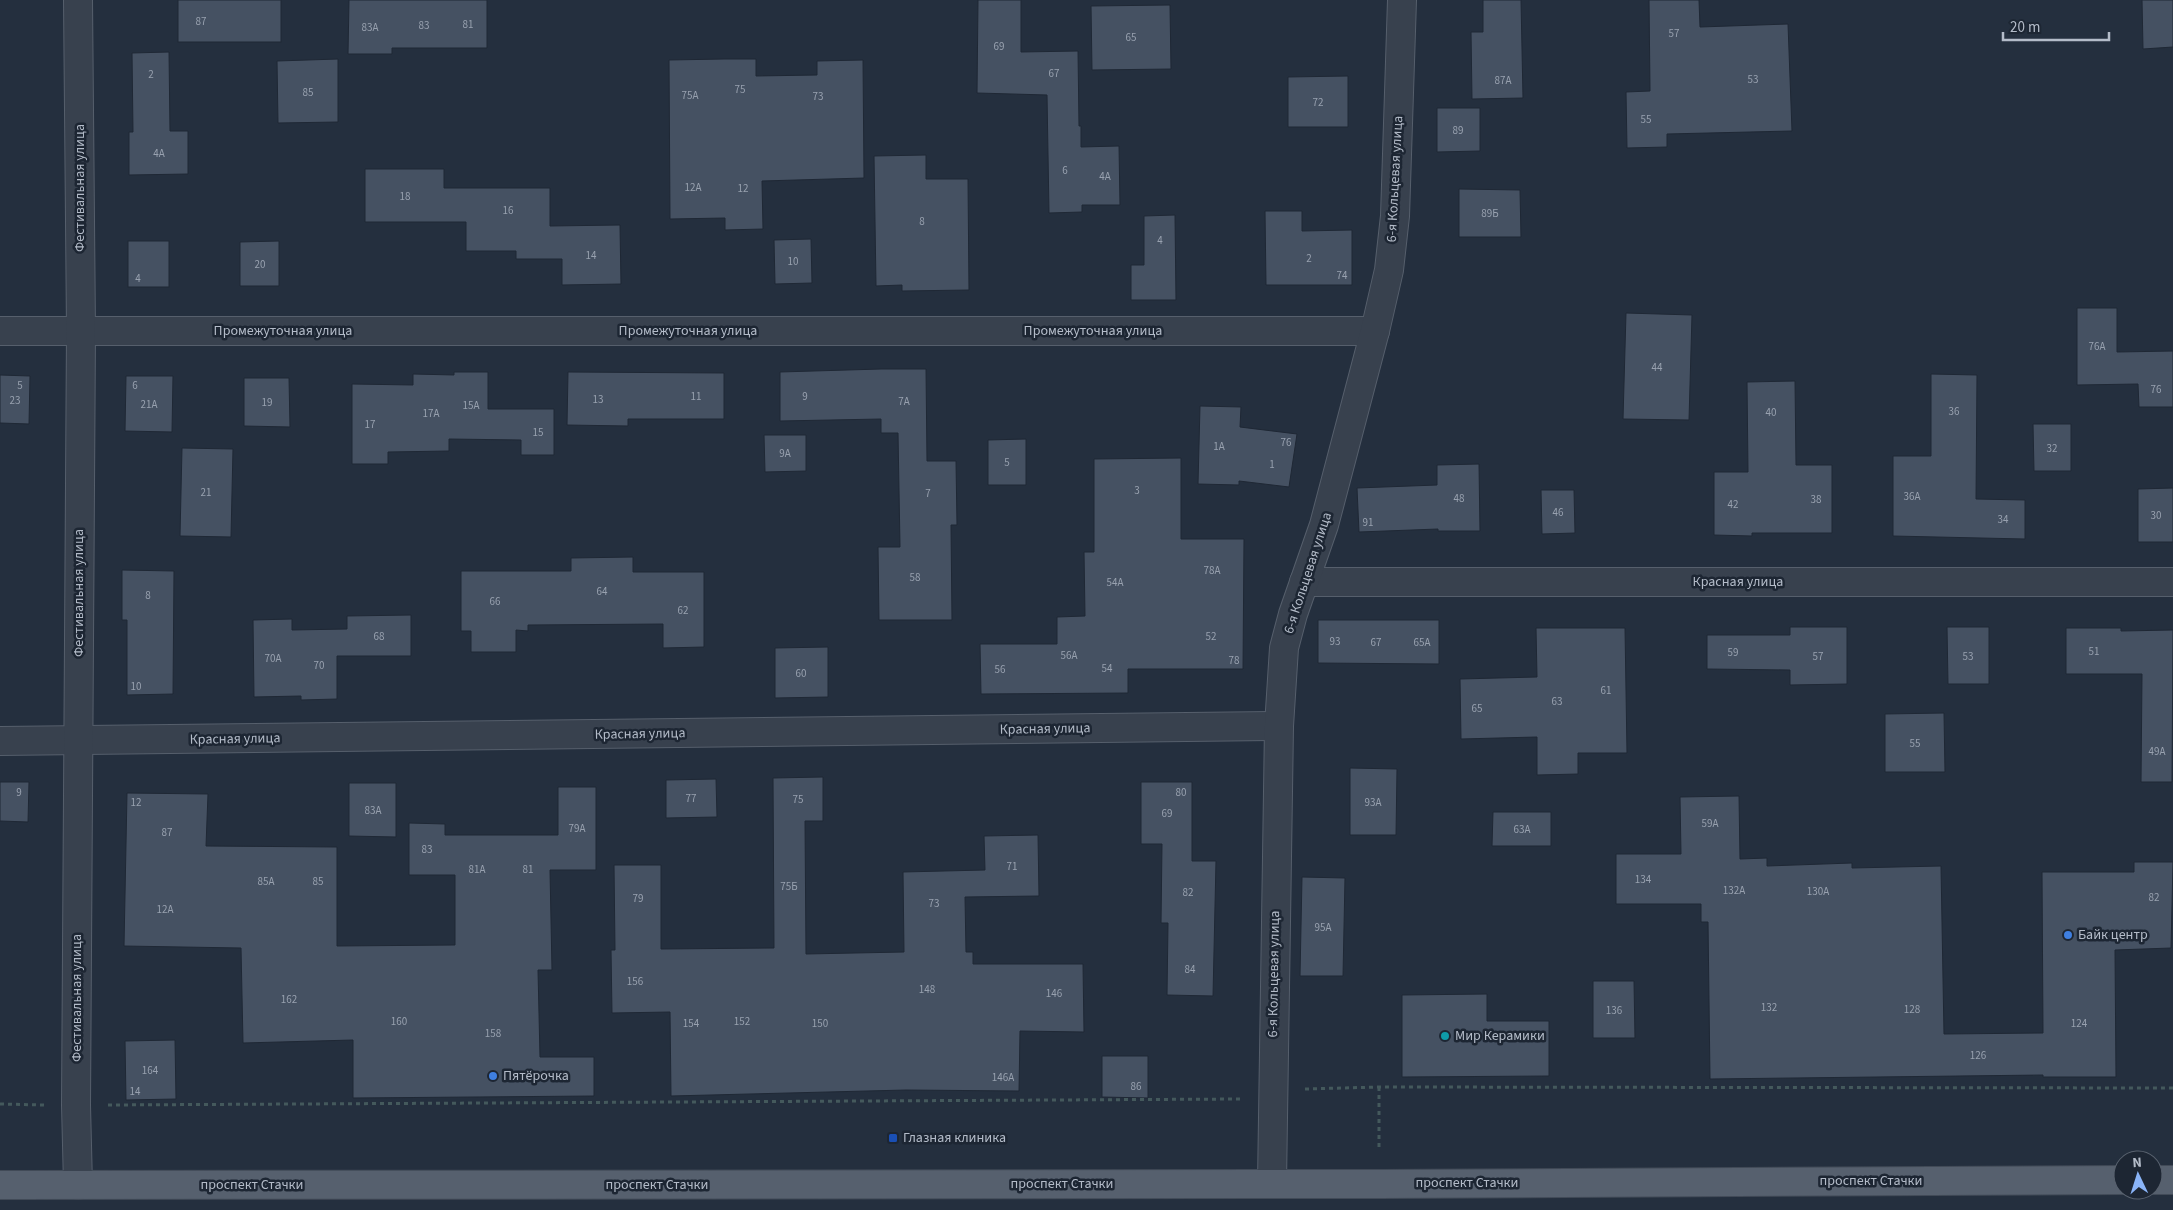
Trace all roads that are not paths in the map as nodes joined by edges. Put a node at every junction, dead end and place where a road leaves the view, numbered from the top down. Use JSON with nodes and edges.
{"nodes":[{"id":1,"x":78,"y":0,"type":"edge"},
{"id":2,"x":1402,"y":0,"type":"edge"},
{"id":3,"x":81,"y":330,"type":"junction"},
{"id":4,"x":0,"y":331,"type":"edge"},
{"id":5,"x":1375,"y":331,"type":"junction"},
{"id":6,"x":1304,"y":582,"type":"junction"},
{"id":7,"x":2173,"y":582,"type":"edge"},
{"id":8,"x":1279,"y":726,"type":"junction"},
{"id":9,"x":78,"y":740,"type":"junction"},
{"id":10,"x":0,"y":741,"type":"edge"},
{"id":11,"x":2113,"y":1180,"type":"edge"},
{"id":12,"x":1272,"y":1183,"type":"junction"},
{"id":13,"x":0,"y":1186,"type":"edge"},
{"id":14,"x":78,"y":1186,"type":"junction"}],
"edges":[{"from":1,"to":3,"type":"street","name":"Фестивальная улица"},
{"from":2,"to":5,"type":"street","name":"6-я Кольцевая улица"},
{"from":3,"to":4,"type":"street","name":"Промежуточная улица"},
{"from":3,"to":5,"type":"street","name":"Промежуточная улица"},
{"from":3,"to":9,"type":"street","name":"Фестивальная улица"},
{"from":5,"to":6,"type":"street","name":"6-я Кольцевая улица"},
{"from":6,"to":7,"type":"street","name":"Красная улица"},
{"from":6,"to":8,"type":"street","name":"6-я Кольцевая улица"},
{"from":8,"to":9,"type":"street","name":"Красная улица"},
{"from":8,"to":12,"type":"street","name":"6-я Кольцевая улица"},
{"from":9,"to":10,"type":"street","name":"Красная улица"},
{"from":9,"to":14,"type":"street","name":"Фестивальная улица"},
{"from":11,"to":12,"type":"main road","name":"проспект Стачки"},
{"from":12,"to":14,"type":"main road","name":"проспект Стачки"},
{"from":13,"to":14,"type":"main road","name":"проспект Стачки"}]}
